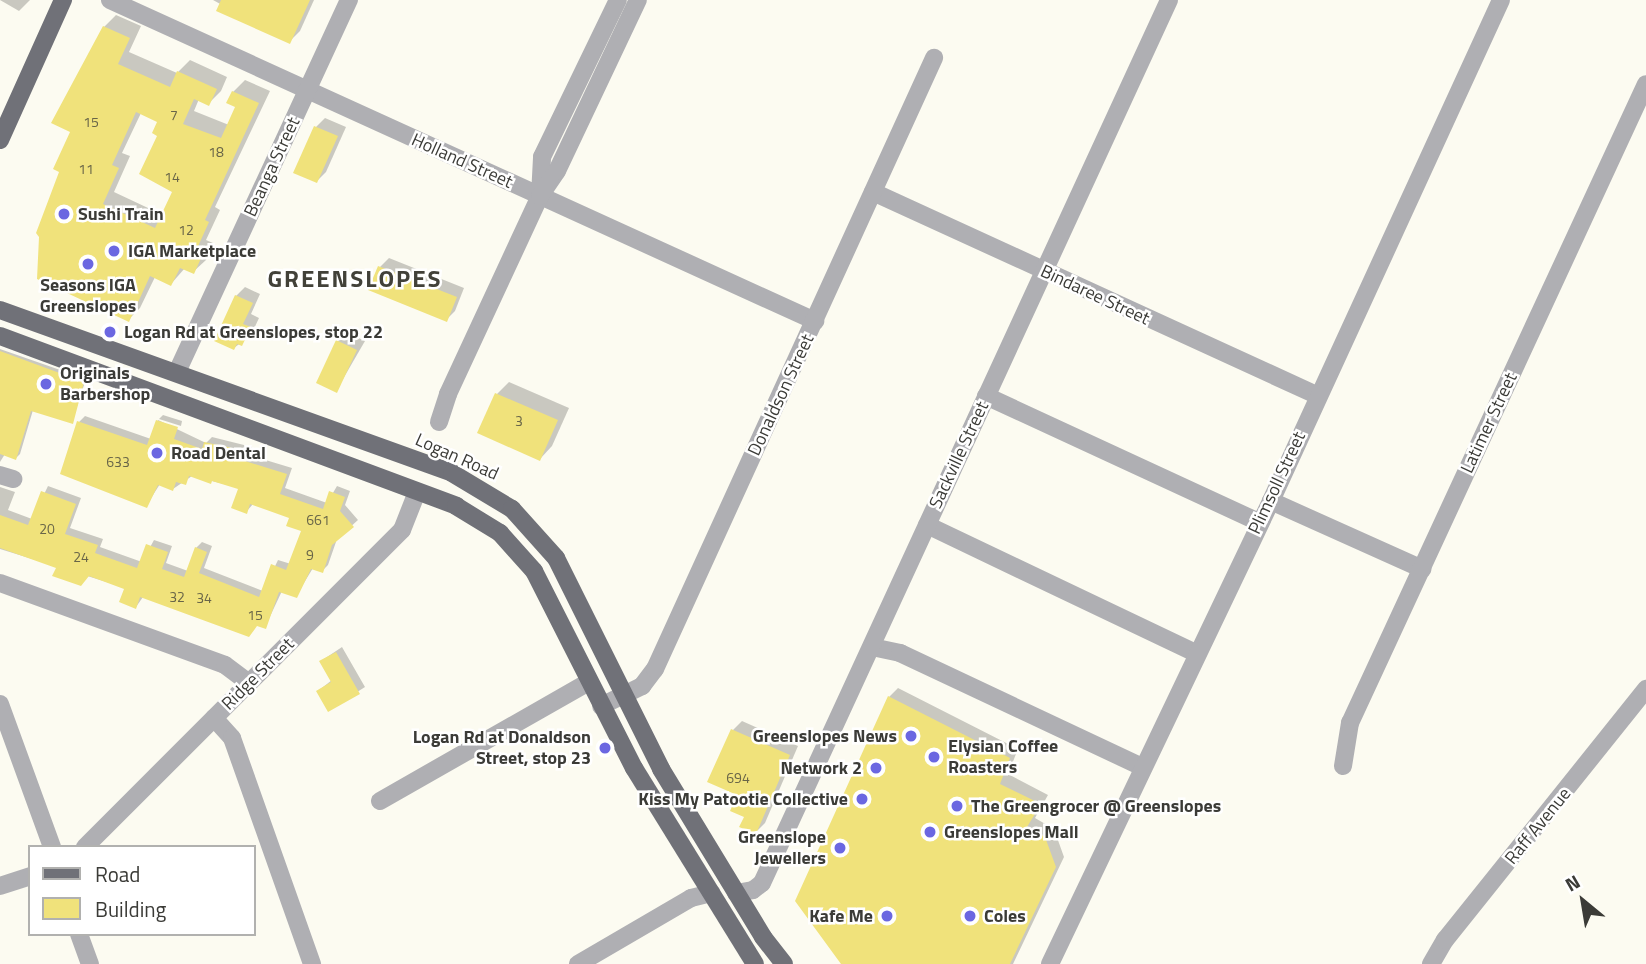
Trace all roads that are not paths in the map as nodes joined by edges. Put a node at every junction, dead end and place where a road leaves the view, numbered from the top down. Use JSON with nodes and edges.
{"nodes":[{"id":1,"x":63,"y":0,"type":"edge"},
{"id":2,"x":110,"y":0,"type":"edge"},
{"id":3,"x":349,"y":0,"type":"edge"},
{"id":4,"x":618,"y":0,"type":"edge"},
{"id":5,"x":638,"y":0,"type":"edge"},
{"id":6,"x":1169,"y":0,"type":"edge"},
{"id":7,"x":1501,"y":0,"type":"edge"},
{"id":8,"x":934,"y":58,"type":"dead end"},
{"id":9,"x":1646,"y":84,"type":"edge"},
{"id":10,"x":307,"y":91,"type":"junction"},
{"id":11,"x":0,"y":140,"type":"edge"},
{"id":12,"x":873,"y":192,"type":"junction"},
{"id":13,"x":540,"y":196,"type":"junction"},
{"id":14,"x":1043,"y":271,"type":"junction"},
{"id":15,"x":0,"y":292,"type":"edge"},
{"id":16,"x":5,"y":312,"type":"edge"},
{"id":17,"x":815,"y":321,"type":"junction"},
{"id":18,"x":0,"y":337,"type":"edge"},
{"id":19,"x":177,"y":372,"type":"junction"},
{"id":20,"x":1317,"y":395,"type":"junction"},
{"id":21,"x":986,"y":396,"type":"junction"},
{"id":22,"x":439,"y":422,"type":"dead end"},
{"id":23,"x":414,"y":460,"type":"junction"},
{"id":24,"x":417,"y":492,"type":"junction"},
{"id":25,"x":1271,"y":501,"type":"junction"},
{"id":26,"x":1259,"y":522,"type":"junction"},
{"id":27,"x":927,"y":525,"type":"junction"},
{"id":28,"x":1422,"y":569,"type":"junction"},
{"id":29,"x":0,"y":583,"type":"edge"},
{"id":30,"x":872,"y":647,"type":"junction"},
{"id":31,"x":1197,"y":654,"type":"junction"},
{"id":32,"x":611,"y":670,"type":"junction"},
{"id":33,"x":589,"y":682,"type":"junction"},
{"id":34,"x":249,"y":683,"type":"junction"},
{"id":35,"x":1646,"y":689,"type":"edge"},
{"id":36,"x":624,"y":695,"type":"junction"},
{"id":37,"x":0,"y":704,"type":"edge"},
{"id":38,"x":601,"y":706,"type":"junction"},
{"id":39,"x":214,"y":718,"type":"junction"},
{"id":40,"x":1343,"y":765,"type":"dead end"},
{"id":41,"x":1142,"y":767,"type":"junction"},
{"id":42,"x":380,"y":801,"type":"dead end"},
{"id":43,"x":51,"y":845,"type":"edge"},
{"id":44,"x":87,"y":845,"type":"edge"},
{"id":45,"x":28,"y":877,"type":"edge"},
{"id":46,"x":0,"y":887,"type":"edge"},
{"id":47,"x":736,"y":893,"type":"junction"},
{"id":48,"x":711,"y":894,"type":"junction"},
{"id":49,"x":80,"y":936,"type":"edge"},
{"id":50,"x":90,"y":964,"type":"edge"},
{"id":51,"x":312,"y":964,"type":"edge"},
{"id":52,"x":578,"y":964,"type":"edge"},
{"id":53,"x":755,"y":964,"type":"edge"},
{"id":54,"x":784,"y":964,"type":"edge"},
{"id":55,"x":1050,"y":964,"type":"edge"},
{"id":56,"x":1431,"y":964,"type":"edge"}],
"edges":[{"from":1,"to":11,"type":"main road"},
{"from":2,"to":10,"type":"street","name":"Holland Street"},
{"from":3,"to":10,"type":"street","name":"Beanga Street"},
{"from":4,"to":13,"type":"street"},
{"from":5,"to":13,"type":"street"},
{"from":6,"to":14,"type":"street","name":"Sackville Street"},
{"from":7,"to":20,"type":"street","name":"Plimsoll Street"},
{"from":8,"to":12,"type":"street","name":"Donaldson Street"},
{"from":9,"to":28,"type":"street","name":"Latimer Street"},
{"from":10,"to":13,"type":"street","name":"Holland Street"},
{"from":10,"to":19,"type":"street","name":"Beanga Street"},
{"from":12,"to":14,"type":"street","name":"Bindaree Street"},
{"from":12,"to":17,"type":"street","name":"Donaldson Street"},
{"from":13,"to":17,"type":"street","name":"Holland Street"},
{"from":13,"to":22,"type":"street"},
{"from":14,"to":20,"type":"street","name":"Bindaree Street"},
{"from":14,"to":21,"type":"street","name":"Sackville Street"},
{"from":15,"to":16,"type":"main road"},
{"from":16,"to":19,"type":"main road","name":"Logan Road"},
{"from":17,"to":36,"type":"street","name":"Donaldson Street"},
{"from":18,"to":24,"type":"main road"},
{"from":19,"to":23,"type":"main road","name":"Logan Road"},
{"from":20,"to":25,"type":"street","name":"Plimsoll Street"},
{"from":21,"to":26,"type":"street"},
{"from":21,"to":27,"type":"street","name":"Sackville Street"},
{"from":23,"to":24,"type":"main road"},
{"from":23,"to":32,"type":"main road","name":"Logan Road"},
{"from":24,"to":33,"type":"main road"},
{"from":24,"to":34,"type":"street","name":"Ridge Street"},
{"from":25,"to":26,"type":"street","name":"Plimsoll Street"},
{"from":25,"to":28,"type":"street"},
{"from":26,"to":31,"type":"street","name":"Plimsoll Street"},
{"from":27,"to":30,"type":"street","name":"Sackville Street"},
{"from":27,"to":31,"type":"street"},
{"from":28,"to":40,"type":"street","name":"Latimer Street"},
{"from":29,"to":34,"type":"street"},
{"from":30,"to":41,"type":"street"},
{"from":30,"to":47,"type":"street","name":"Sackville Street"},
{"from":31,"to":41,"type":"street","name":"Plimsoll Street"},
{"from":32,"to":33,"type":"main road"},
{"from":32,"to":36,"type":"main road","name":"Logan Road"},
{"from":33,"to":38,"type":"main road"},
{"from":33,"to":42,"type":"street"},
{"from":34,"to":39,"type":"street","name":"Ridge Street"},
{"from":35,"to":56,"type":"street","name":"Raff Avenue"},
{"from":36,"to":38,"type":"street","name":"Donaldson Street"},
{"from":36,"to":47,"type":"main road","name":"Logan Road"},
{"from":37,"to":43,"type":"street"},
{"from":38,"to":48,"type":"main road"},
{"from":39,"to":44,"type":"street","name":"Ridge Street"},
{"from":39,"to":51,"type":"street"},
{"from":41,"to":55,"type":"street","name":"Plimsoll Street"},
{"from":45,"to":46,"type":"street"},
{"from":47,"to":48,"type":"main road"},
{"from":47,"to":54,"type":"main road","name":"Logan Road"},
{"from":48,"to":52,"type":"street"},
{"from":48,"to":53,"type":"main road"},
{"from":49,"to":50,"type":"street"}]}
